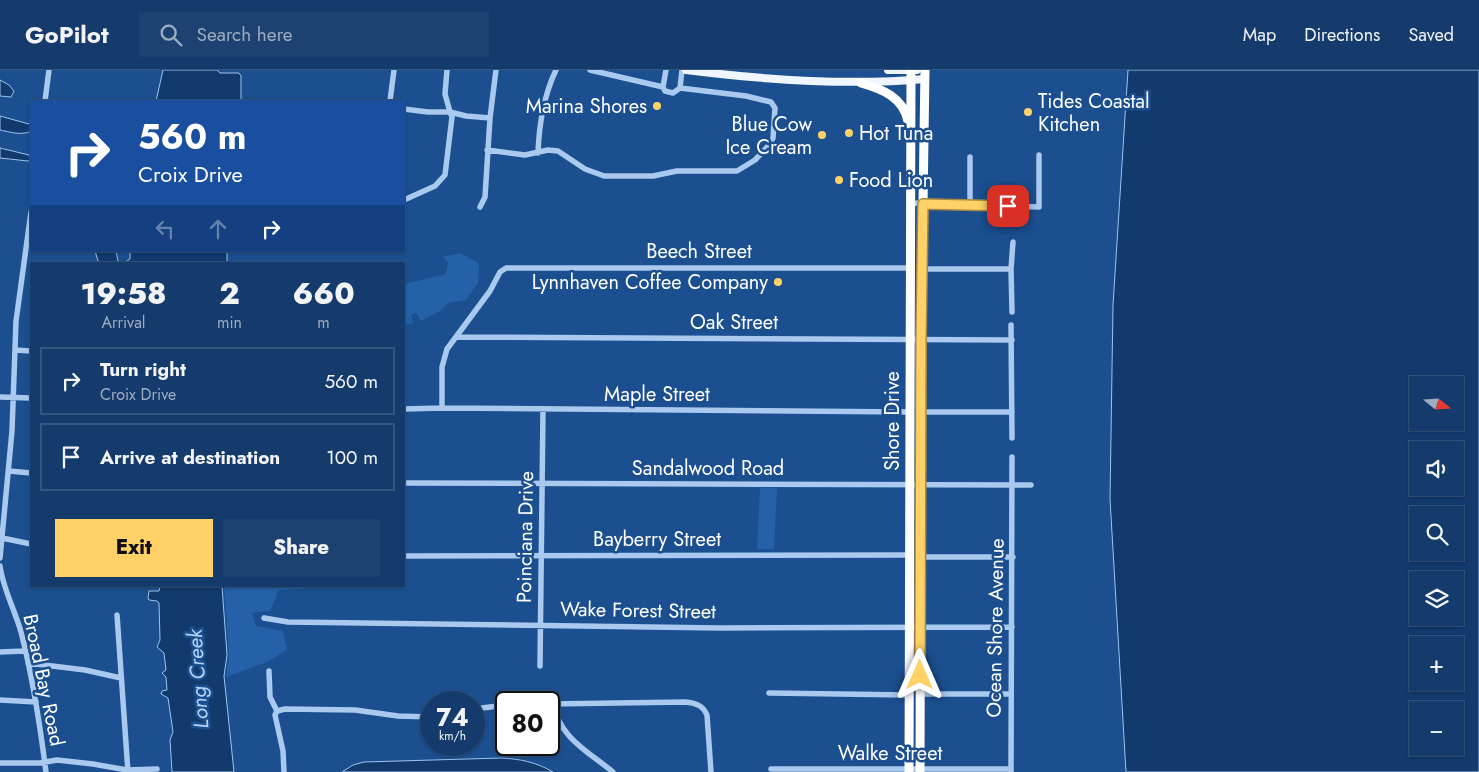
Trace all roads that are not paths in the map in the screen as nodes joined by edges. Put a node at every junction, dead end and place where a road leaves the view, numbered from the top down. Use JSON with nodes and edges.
{"nodes":[{"id":1,"x":49,"y":70,"type":"edge"},
{"id":2,"x":394,"y":70,"type":"edge"},
{"id":3,"x":447,"y":70,"type":"edge"},
{"id":4,"x":496,"y":70,"type":"edge"},
{"id":5,"x":556,"y":70,"type":"edge"},
{"id":6,"x":590,"y":70,"type":"edge"},
{"id":7,"x":666,"y":70,"type":"edge"},
{"id":8,"x":684,"y":70,"type":"edge"},
{"id":9,"x":888,"y":70,"type":"edge"},
{"id":10,"x":911,"y":70,"type":"edge"},
{"id":11,"x":917,"y":70,"type":"edge"},
{"id":12,"x":925,"y":75,"type":"edge"},
{"id":13,"x":911,"y":80,"type":"junction"},
{"id":14,"x":861,"y":83,"type":"junction"},
{"id":15,"x":663,"y":87,"type":"junction"},
{"id":16,"x":680,"y":88,"type":"junction"},
{"id":17,"x":45,"y":100,"type":"edge"},
{"id":18,"x":390,"y":100,"type":"edge"},
{"id":19,"x":405,"y":109,"type":"edge"},
{"id":20,"x":450,"y":112,"type":"junction"},
{"id":21,"x":490,"y":118,"type":"junction"},
{"id":22,"x":911,"y":135,"type":"junction"},
{"id":23,"x":487,"y":150,"type":"junction"},
{"id":24,"x":538,"y":153,"type":"junction"},
{"id":25,"x":1039,"y":155,"type":"dead end"},
{"id":26,"x":970,"y":157,"type":"dead end"},
{"id":27,"x":405,"y":200,"type":"edge"},
{"id":28,"x":910,"y":203,"type":"junction"},
{"id":29,"x":923,"y":204,"type":"junction"},
{"id":30,"x":970,"y":205,"type":"junction"},
{"id":31,"x":480,"y":207,"type":"dead end"},
{"id":32,"x":30,"y":219,"type":"edge"},
{"id":33,"x":1014,"y":242,"type":"dead end"},
{"id":34,"x":910,"y":268,"type":"junction"},
{"id":35,"x":1011,"y":269,"type":"junction"},
{"id":36,"x":922,"y":270,"type":"junction"},
{"id":37,"x":1012,"y":312,"type":"dead end"},
{"id":38,"x":1011,"y":325,"type":"dead end"},
{"id":39,"x":456,"y":337,"type":"junction"},
{"id":40,"x":910,"y":339,"type":"junction"},
{"id":41,"x":921,"y":339,"type":"junction"},
{"id":42,"x":1012,"y":340,"type":"junction"},
{"id":43,"x":15,"y":350,"type":"junction"},
{"id":44,"x":30,"y":351,"type":"edge"},
{"id":45,"x":0,"y":397,"type":"edge"},
{"id":46,"x":14,"y":398,"type":"junction"},
{"id":47,"x":30,"y":398,"type":"edge"},
{"id":48,"x":442,"y":408,"type":"junction"},
{"id":49,"x":405,"y":409,"type":"edge"},
{"id":50,"x":543,"y":409,"type":"junction"},
{"id":51,"x":909,"y":412,"type":"junction"},
{"id":52,"x":921,"y":412,"type":"junction"},
{"id":53,"x":1012,"y":412,"type":"junction"},
{"id":54,"x":1012,"y":438,"type":"dead end"},
{"id":55,"x":1012,"y":457,"type":"dead end"},
{"id":56,"x":9,"y":471,"type":"junction"},
{"id":57,"x":30,"y":473,"type":"edge"},
{"id":58,"x":405,"y":483,"type":"edge"},
{"id":59,"x":542,"y":484,"type":"junction"},
{"id":60,"x":909,"y":485,"type":"junction"},
{"id":61,"x":920,"y":485,"type":"junction"},
{"id":62,"x":1012,"y":485,"type":"junction"},
{"id":63,"x":1031,"y":485,"type":"dead end"},
{"id":64,"x":2,"y":538,"type":"junction"},
{"id":65,"x":30,"y":544,"type":"edge"},
{"id":66,"x":909,"y":555,"type":"junction"},
{"id":67,"x":405,"y":556,"type":"edge"},
{"id":68,"x":542,"y":556,"type":"junction"},
{"id":69,"x":920,"y":557,"type":"junction"},
{"id":70,"x":1013,"y":557,"type":"junction"},
{"id":71,"x":0,"y":558,"type":"edge"},
{"id":72,"x":0,"y":566,"type":"edge"},
{"id":73,"x":117,"y":615,"type":"dead end"},
{"id":74,"x":264,"y":618,"type":"dead end"},
{"id":75,"x":541,"y":625,"type":"junction"},
{"id":76,"x":920,"y":626,"type":"junction"},
{"id":77,"x":909,"y":627,"type":"junction"},
{"id":78,"x":1012,"y":627,"type":"junction"},
{"id":79,"x":25,"y":651,"type":"junction"},
{"id":80,"x":0,"y":652,"type":"edge"},
{"id":81,"x":28,"y":662,"type":"junction"},
{"id":82,"x":540,"y":666,"type":"dead end"},
{"id":83,"x":269,"y":671,"type":"dead end"},
{"id":84,"x":122,"y":678,"type":"junction"},
{"id":85,"x":769,"y":694,"type":"dead end"},
{"id":86,"x":920,"y":694,"type":"junction"},
{"id":87,"x":1010,"y":694,"type":"junction"},
{"id":88,"x":909,"y":695,"type":"junction"},
{"id":89,"x":0,"y":700,"type":"edge"},
{"id":90,"x":36,"y":702,"type":"junction"},
{"id":91,"x":560,"y":704,"type":"edge"},
{"id":92,"x":277,"y":711,"type":"junction"},
{"id":93,"x":420,"y":717,"type":"edge"},
{"id":94,"x":560,"y":724,"type":"edge"},
{"id":95,"x":44,"y":762,"type":"junction"},
{"id":96,"x":0,"y":763,"type":"edge"},
{"id":97,"x":157,"y":769,"type":"dead end"},
{"id":98,"x":771,"y":769,"type":"dead end"},
{"id":99,"x":1010,"y":770,"type":"edge"},
{"id":100,"x":128,"y":771,"type":"edge"},
{"id":101,"x":909,"y":771,"type":"edge"},
{"id":102,"x":920,"y":771,"type":"edge"},
{"id":103,"x":46,"y":772,"type":"edge"},
{"id":104,"x":284,"y":772,"type":"edge"},
{"id":105,"x":613,"y":772,"type":"edge"},
{"id":106,"x":711,"y":772,"type":"edge"}],
"edges":[{"from":1,"to":17,"type":"street"},
{"from":2,"to":18,"type":"street"},
{"from":3,"to":20,"type":"street"},
{"from":4,"to":21,"type":"street"},
{"from":5,"to":24,"type":"street"},
{"from":6,"to":15,"type":"street"},
{"from":7,"to":15,"type":"street"},
{"from":8,"to":14,"type":"main road"},
{"from":8,"to":16,"type":"street"},
{"from":9,"to":10,"type":"main road"},
{"from":10,"to":11,"type":"main road"},
{"from":10,"to":13,"type":"highway","name":"Shore Drive"},
{"from":12,"to":13,"type":"main road"},
{"from":12,"to":29,"type":"highway","name":"Shore Drive"},
{"from":13,"to":14,"type":"main road"},
{"from":13,"to":22,"type":"highway","name":"Shore Drive"},
{"from":14,"to":22,"type":"highway"},
{"from":15,"to":16,"type":"street"},
{"from":16,"to":24,"type":"street"},
{"from":19,"to":20,"type":"street"},
{"from":20,"to":21,"type":"street"},
{"from":20,"to":27,"type":"street"},
{"from":21,"to":23,"type":"street"},
{"from":22,"to":28,"type":"highway","name":"Shore Drive"},
{"from":23,"to":24,"type":"street"},
{"from":23,"to":31,"type":"street"},
{"from":25,"to":30,"type":"street"},
{"from":26,"to":30,"type":"street"},
{"from":28,"to":29,"type":"street"},
{"from":28,"to":34,"type":"highway","name":"Shore Drive"},
{"from":29,"to":30,"type":"street"},
{"from":29,"to":36,"type":"highway","name":"Shore Drive"},
{"from":32,"to":43,"type":"street"},
{"from":33,"to":35,"type":"street"},
{"from":34,"to":39,"type":"street","name":"Beech Street"},
{"from":34,"to":40,"type":"highway","name":"Shore Drive"},
{"from":35,"to":36,"type":"street"},
{"from":35,"to":37,"type":"street"},
{"from":36,"to":41,"type":"highway","name":"Shore Drive"},
{"from":38,"to":42,"type":"street"},
{"from":39,"to":40,"type":"street","name":"Oak Street"},
{"from":39,"to":48,"type":"street"},
{"from":40,"to":41,"type":"street","name":"Oak Street"},
{"from":40,"to":51,"type":"highway","name":"Shore Drive"},
{"from":41,"to":42,"type":"street","name":"Oak Street"},
{"from":41,"to":52,"type":"highway","name":"Shore Drive"},
{"from":42,"to":53,"type":"street"},
{"from":43,"to":44,"type":"street"},
{"from":43,"to":46,"type":"street"},
{"from":45,"to":46,"type":"street"},
{"from":46,"to":47,"type":"street"},
{"from":46,"to":56,"type":"street"},
{"from":48,"to":49,"type":"street","name":"Maple Street"},
{"from":48,"to":50,"type":"street","name":"Maple Street"},
{"from":50,"to":51,"type":"street","name":"Maple Street"},
{"from":50,"to":59,"type":"street","name":"Poinciana Drive"},
{"from":51,"to":60,"type":"highway","name":"Shore Drive"},
{"from":52,"to":53,"type":"street"},
{"from":52,"to":61,"type":"highway","name":"Shore Drive"},
{"from":53,"to":54,"type":"street"},
{"from":55,"to":62,"type":"street","name":"Ocean Shore Avenue"},
{"from":56,"to":57,"type":"street"},
{"from":56,"to":64,"type":"street"},
{"from":58,"to":59,"type":"street","name":"Sandalwood Road"},
{"from":59,"to":60,"type":"street","name":"Sandalwood Road"},
{"from":59,"to":68,"type":"street","name":"Poinciana Drive"},
{"from":60,"to":61,"type":"street","name":"Sandalwood Road"},
{"from":60,"to":66,"type":"highway","name":"Shore Drive"},
{"from":61,"to":62,"type":"street","name":"Sandalwood Road"},
{"from":61,"to":69,"type":"highway","name":"Shore Drive"},
{"from":62,"to":63,"type":"street"},
{"from":62,"to":70,"type":"street","name":"Ocean Shore Avenue"},
{"from":64,"to":65,"type":"street"},
{"from":64,"to":71,"type":"street"},
{"from":66,"to":68,"type":"street","name":"Bayberry Street"},
{"from":66,"to":77,"type":"highway","name":"Shore Drive"},
{"from":67,"to":68,"type":"street","name":"Bayberry Street"},
{"from":68,"to":75,"type":"street","name":"Poinciana Drive"},
{"from":69,"to":70,"type":"street"},
{"from":69,"to":76,"type":"highway","name":"Shore Drive"},
{"from":70,"to":78,"type":"street","name":"Ocean Shore Avenue"},
{"from":72,"to":79,"type":"street","name":"Broad Bay Road"},
{"from":73,"to":84,"type":"street"},
{"from":74,"to":75,"type":"street","name":"Wake Forest Street"},
{"from":75,"to":77,"type":"street","name":"Wake Forest Street"},
{"from":75,"to":82,"type":"street","name":"Poinciana Drive"},
{"from":76,"to":77,"type":"street","name":"Wake Forest Street"},
{"from":76,"to":78,"type":"street","name":"Wake Forest Street"},
{"from":76,"to":86,"type":"highway","name":"Shore Drive"},
{"from":77,"to":88,"type":"highway","name":"Shore Drive"},
{"from":78,"to":87,"type":"street","name":"Ocean Shore Avenue"},
{"from":79,"to":80,"type":"street"},
{"from":79,"to":81,"type":"street","name":"Broad Bay Road"},
{"from":81,"to":84,"type":"street"},
{"from":81,"to":90,"type":"street","name":"Broad Bay Road"},
{"from":83,"to":92,"type":"street"},
{"from":84,"to":100,"type":"street"},
{"from":85,"to":88,"type":"street"},
{"from":86,"to":87,"type":"street"},
{"from":86,"to":102,"type":"highway","name":"Shore Drive"},
{"from":87,"to":99,"type":"street","name":"Ocean Shore Avenue"},
{"from":88,"to":101,"type":"highway","name":"Shore Drive"},
{"from":89,"to":90,"type":"street"},
{"from":90,"to":95,"type":"street","name":"Broad Bay Road"},
{"from":91,"to":106,"type":"street"},
{"from":92,"to":93,"type":"street"},
{"from":92,"to":104,"type":"street"},
{"from":94,"to":105,"type":"street"},
{"from":95,"to":96,"type":"street"},
{"from":95,"to":100,"type":"street"},
{"from":95,"to":103,"type":"street","name":"Broad Bay Road"},
{"from":97,"to":100,"type":"street"},
{"from":98,"to":101,"type":"street","name":"Walke Street"},
{"from":99,"to":102,"type":"street","name":"Walke Street"},
{"from":101,"to":102,"type":"street","name":"Walke Street"}]}
